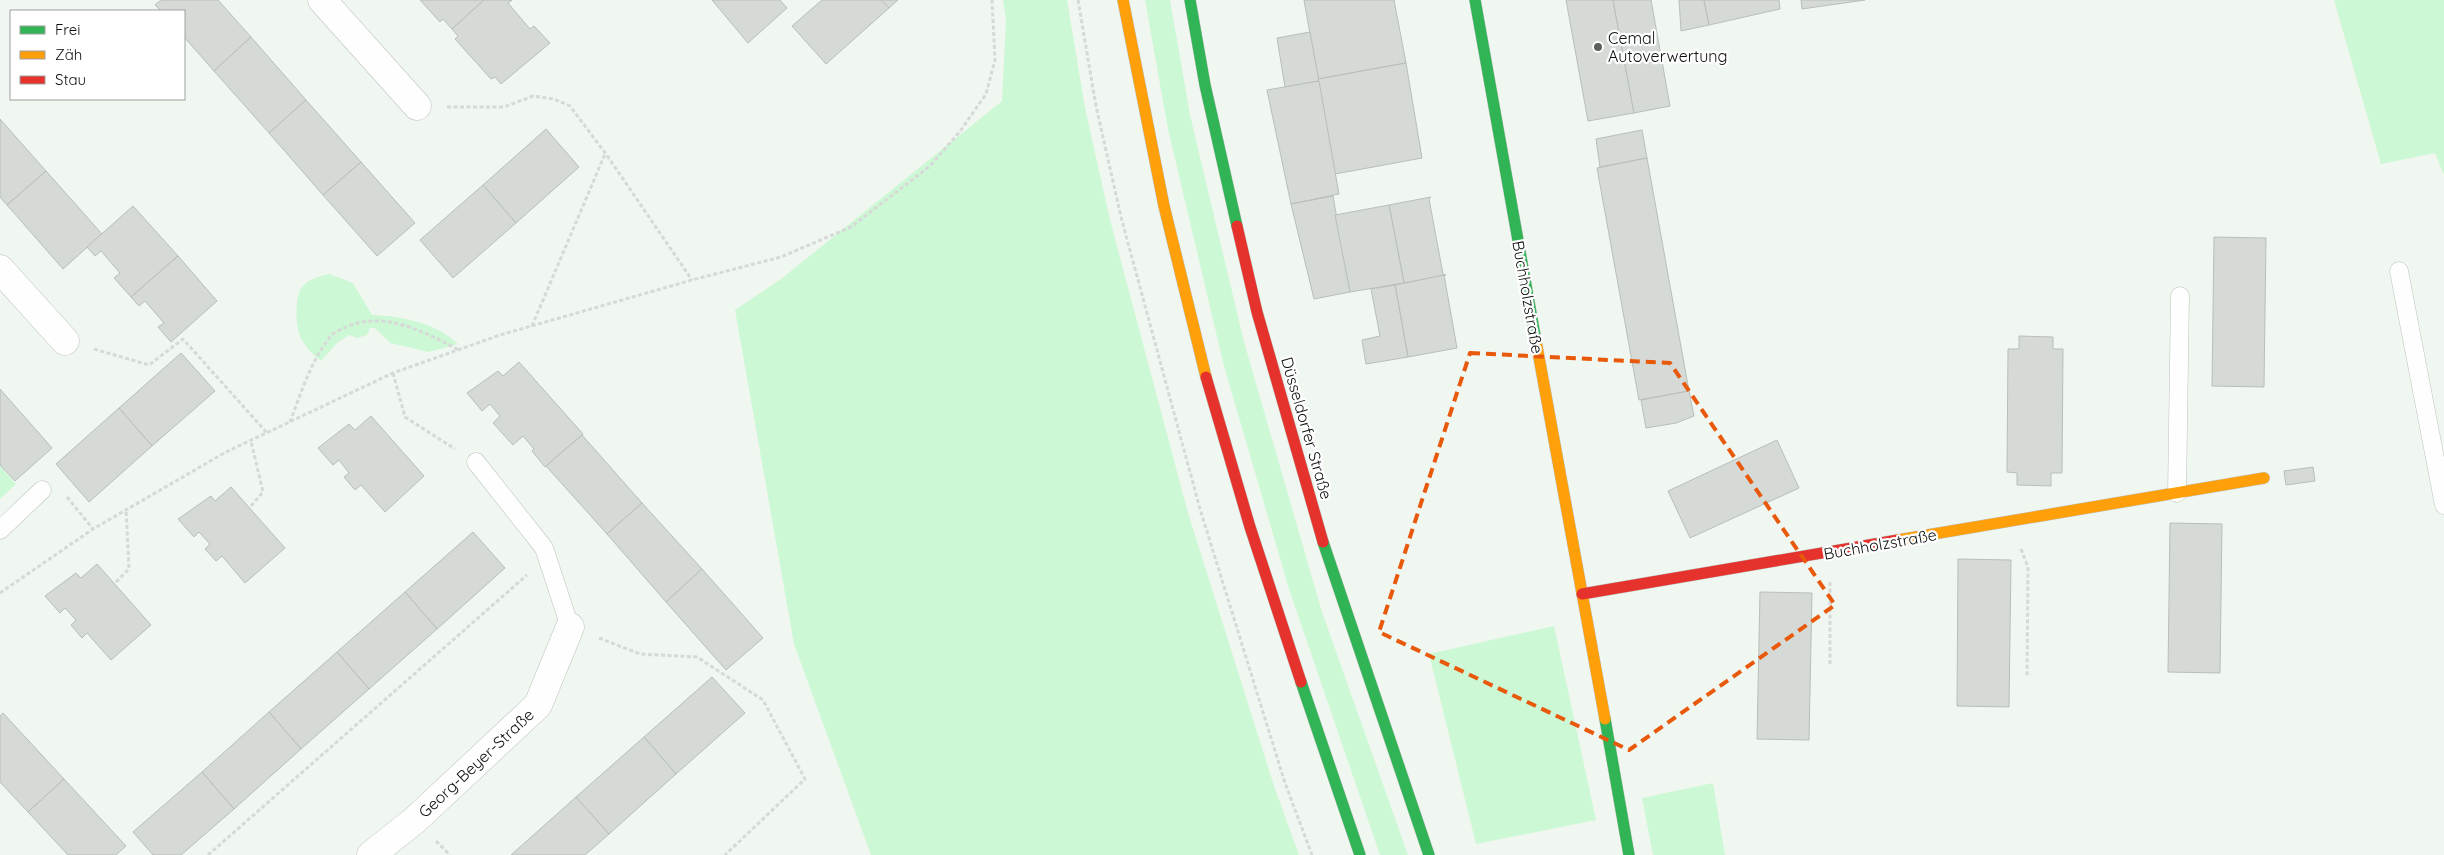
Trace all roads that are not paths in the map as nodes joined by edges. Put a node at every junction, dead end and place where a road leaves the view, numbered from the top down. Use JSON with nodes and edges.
{"nodes":[{"id":1,"x":322,"y":0,"type":"edge"},
{"id":2,"x":1123,"y":0,"type":"edge"},
{"id":3,"x":1190,"y":0,"type":"edge"},
{"id":4,"x":1474,"y":0,"type":"edge"},
{"id":5,"x":417,"y":106,"type":"road end"},
{"id":6,"x":0,"y":269,"type":"edge"},
{"id":7,"x":2399,"y":271,"type":"dead end"},
{"id":8,"x":2180,"y":296,"type":"dead end"},
{"id":9,"x":65,"y":341,"type":"road end"},
{"id":10,"x":476,"y":462,"type":"road end"},
{"id":11,"x":2264,"y":478,"type":"dead end"},
{"id":12,"x":42,"y":490,"type":"road end"},
{"id":13,"x":2177,"y":493,"type":"junction"},
{"id":14,"x":2444,"y":505,"type":"edge"},
{"id":15,"x":0,"y":530,"type":"edge"},
{"id":16,"x":1582,"y":594,"type":"junction"},
{"id":17,"x":570,"y":627,"type":"joint"},
{"id":18,"x":371,"y":855,"type":"edge"},
{"id":19,"x":1360,"y":855,"type":"edge"},
{"id":20,"x":1429,"y":855,"type":"edge"},
{"id":21,"x":1629,"y":855,"type":"edge"}],
"edges":[{"from":1,"to":5,"type":"street"},
{"from":2,"to":19,"type":"main road"},
{"from":3,"to":20,"type":"main road","name":"Düsseldorfer Straße"},
{"from":4,"to":16,"type":"main road","name":"Buchholzstraße"},
{"from":6,"to":9,"type":"street"},
{"from":7,"to":14,"type":"lane"},
{"from":8,"to":13,"type":"lane"},
{"from":10,"to":17,"type":"lane"},
{"from":11,"to":13,"type":"main road","name":"Buchholzstraße"},
{"from":12,"to":15,"type":"lane"},
{"from":13,"to":16,"type":"main road","name":"Buchholzstraße"},
{"from":16,"to":21,"type":"main road","name":"Buchholzstraße"},
{"from":17,"to":18,"type":"street","name":"Georg-Beyer-Straße"}]}
